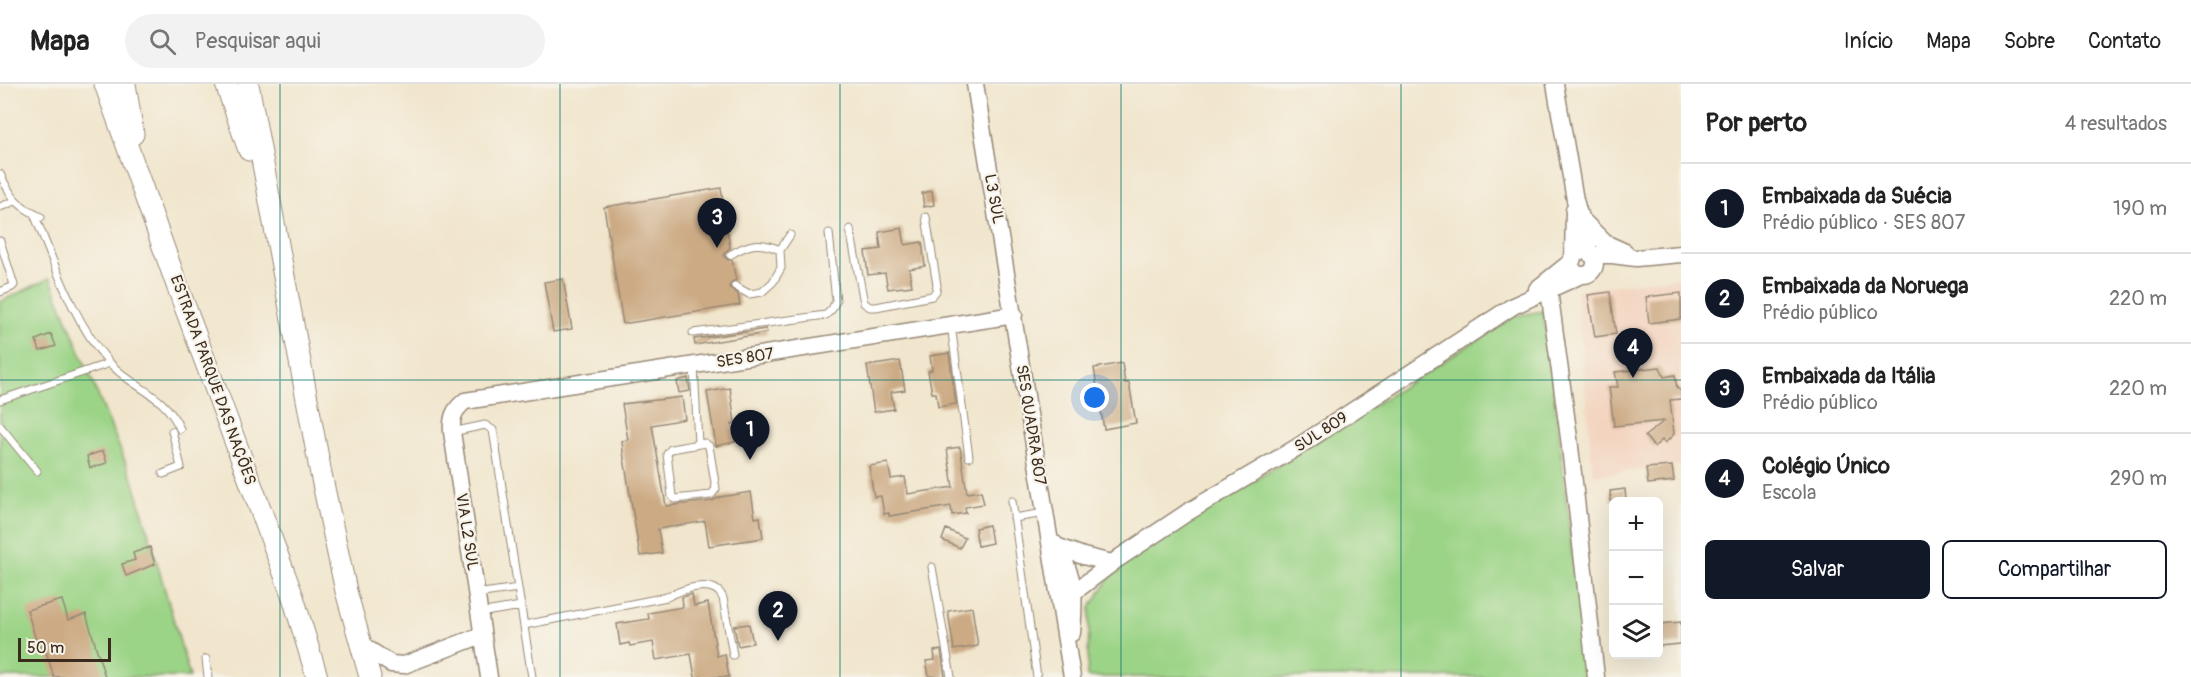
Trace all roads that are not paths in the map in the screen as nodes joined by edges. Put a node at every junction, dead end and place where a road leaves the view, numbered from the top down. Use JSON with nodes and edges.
{"nodes":[{"id":1,"x":105,"y":84,"type":"edge"},
{"id":2,"x":125,"y":84,"type":"edge"},
{"id":3,"x":226,"y":84,"type":"edge"},
{"id":4,"x":248,"y":84,"type":"edge"},
{"id":5,"x":975,"y":84,"type":"edge"},
{"id":6,"x":1555,"y":84,"type":"edge"},
{"id":7,"x":0,"y":174,"type":"edge"},
{"id":8,"x":142,"y":187,"type":"junction"},
{"id":9,"x":1575,"y":200,"type":"junction"},
{"id":10,"x":15,"y":201,"type":"junction"},
{"id":11,"x":0,"y":207,"type":"edge"},
{"id":12,"x":926,"y":217,"type":"dead end"},
{"id":13,"x":1582,"y":220,"type":"junction"},
{"id":14,"x":274,"y":225,"type":"junction"},
{"id":15,"x":850,"y":230,"type":"dead end"},
{"id":16,"x":829,"y":233,"type":"dead end"},
{"id":17,"x":790,"y":236,"type":"dead end"},
{"id":18,"x":0,"y":241,"type":"edge"},
{"id":19,"x":780,"y":250,"type":"junction"},
{"id":20,"x":1591,"y":254,"type":"junction"},
{"id":21,"x":1681,"y":254,"type":"edge"},
{"id":22,"x":730,"y":255,"type":"dead end"},
{"id":23,"x":1636,"y":258,"type":"junction"},
{"id":24,"x":1579,"y":266,"type":"junction"},
{"id":25,"x":735,"y":286,"type":"dead end"},
{"id":26,"x":1547,"y":286,"type":"junction"},
{"id":27,"x":0,"y":292,"type":"edge"},
{"id":28,"x":1014,"y":315,"type":"junction"},
{"id":29,"x":951,"y":325,"type":"junction"},
{"id":30,"x":693,"y":333,"type":"dead end"},
{"id":31,"x":110,"y":363,"type":"junction"},
{"id":32,"x":694,"y":366,"type":"junction"},
{"id":33,"x":475,"y":398,"type":"joint"},
{"id":34,"x":0,"y":400,"type":"edge"},
{"id":35,"x":0,"y":426,"type":"edge"},
{"id":36,"x":452,"y":432,"type":"junction"},
{"id":37,"x":698,"y":443,"type":"junction"},
{"id":38,"x":969,"y":457,"type":"dead end"},
{"id":39,"x":37,"y":471,"type":"dead end"},
{"id":40,"x":163,"y":474,"type":"dead end"},
{"id":41,"x":1011,"y":501,"type":"dead end"},
{"id":42,"x":1045,"y":513,"type":"junction"},
{"id":43,"x":1014,"y":518,"type":"junction"},
{"id":44,"x":1053,"y":541,"type":"junction"},
{"id":45,"x":1108,"y":565,"type":"junction"},
{"id":46,"x":932,"y":567,"type":"dead end"},
{"id":47,"x":1064,"y":576,"type":"junction"},
{"id":48,"x":518,"y":588,"type":"junction"},
{"id":49,"x":476,"y":594,"type":"junction"},
{"id":50,"x":1067,"y":597,"type":"junction"},
{"id":51,"x":521,"y":606,"type":"junction"},
{"id":52,"x":479,"y":613,"type":"junction"},
{"id":53,"x":524,"y":625,"type":"junction"},
{"id":54,"x":1072,"y":633,"type":"junction"},
{"id":55,"x":482,"y":635,"type":"junction"},
{"id":56,"x":360,"y":644,"type":"junction"},
{"id":57,"x":733,"y":655,"type":"dead end"},
{"id":58,"x":1069,"y":658,"type":"junction"},
{"id":59,"x":206,"y":659,"type":"dead end"},
{"id":60,"x":419,"y":661,"type":"junction"},
{"id":61,"x":208,"y":677,"type":"edge"},
{"id":62,"x":318,"y":677,"type":"edge"},
{"id":63,"x":370,"y":677,"type":"edge"},
{"id":64,"x":405,"y":677,"type":"edge"},
{"id":65,"x":489,"y":677,"type":"edge"},
{"id":66,"x":532,"y":677,"type":"edge"},
{"id":67,"x":951,"y":677,"type":"edge"},
{"id":68,"x":1037,"y":677,"type":"edge"},
{"id":69,"x":1072,"y":677,"type":"edge"},
{"id":70,"x":1596,"y":677,"type":"edge"}],
"edges":[{"from":1,"to":8,"type":"highway","name":"ESTRADA PARQUE DAS NAÇÕES"},
{"from":2,"to":8,"type":"highway"},
{"from":3,"to":14,"type":"highway"},
{"from":4,"to":14,"type":"highway"},
{"from":5,"to":28,"type":"street","name":"L3 SUL"},
{"from":6,"to":9,"type":"street"},
{"from":7,"to":10,"type":"lane"},
{"from":8,"to":62,"type":"highway","name":"ESTRADA PARQUE DAS NAÇÕES"},
{"from":9,"to":13,"type":"street"},
{"from":9,"to":24,"type":"street"},
{"from":10,"to":11,"type":"lane"},
{"from":10,"to":31,"type":"lane"},
{"from":12,"to":15,"type":"lane"},
{"from":13,"to":20,"type":"street"},
{"from":13,"to":23,"type":"street"},
{"from":14,"to":56,"type":"highway"},
{"from":16,"to":30,"type":"lane"},
{"from":17,"to":19,"type":"lane"},
{"from":18,"to":27,"type":"lane"},
{"from":19,"to":22,"type":"lane"},
{"from":19,"to":25,"type":"lane"},
{"from":20,"to":23,"type":"street","name":"SUL 809"},
{"from":20,"to":24,"type":"street"},
{"from":21,"to":23,"type":"street","name":"SUL 809"},
{"from":23,"to":24,"type":"street","name":"SUL 809"},
{"from":24,"to":26,"type":"street","name":"SUL 809"},
{"from":26,"to":45,"type":"street","name":"SUL 809"},
{"from":26,"to":70,"type":"street"},
{"from":28,"to":29,"type":"street","name":"SES 807"},
{"from":28,"to":42,"type":"street","name":"SES QUADRA 807"},
{"from":29,"to":32,"type":"street","name":"SES 807"},
{"from":29,"to":38,"type":"lane"},
{"from":31,"to":34,"type":"lane"},
{"from":31,"to":40,"type":"lane"},
{"from":32,"to":33,"type":"street","name":"SES 807"},
{"from":32,"to":37,"type":"lane"},
{"from":33,"to":36,"type":"street","name":"VIA L2 SUL"},
{"from":35,"to":39,"type":"lane"},
{"from":36,"to":48,"type":"lane"},
{"from":36,"to":49,"type":"street","name":"VIA L2 SUL"},
{"from":37,"to":37,"type":"lane"},
{"from":41,"to":43,"type":"lane"},
{"from":42,"to":43,"type":"lane"},
{"from":42,"to":44,"type":"street","name":"SES QUADRA 807"},
{"from":43,"to":68,"type":"lane"},
{"from":44,"to":45,"type":"street"},
{"from":44,"to":47,"type":"street","name":"SES QUADRA 807"},
{"from":45,"to":47,"type":"street","name":"SUL 809"},
{"from":45,"to":50,"type":"street","name":"SUL 809"},
{"from":45,"to":54,"type":"street"},
{"from":46,"to":67,"type":"lane"},
{"from":47,"to":50,"type":"street","name":"SES QUADRA 807"},
{"from":48,"to":49,"type":"lane"},
{"from":48,"to":51,"type":"lane"},
{"from":49,"to":52,"type":"street","name":"VIA L2 SUL"},
{"from":50,"to":54,"type":"street","name":"SES QUADRA 807"},
{"from":50,"to":58,"type":"street","name":"SES QUADRA 807"},
{"from":51,"to":52,"type":"lane"},
{"from":51,"to":53,"type":"lane"},
{"from":52,"to":55,"type":"street","name":"VIA L2 SUL"},
{"from":53,"to":57,"type":"lane"},
{"from":53,"to":66,"type":"lane"},
{"from":54,"to":58,"type":"street","name":"SES QUADRA 807"},
{"from":55,"to":60,"type":"street"},
{"from":55,"to":65,"type":"street","name":"VIA L2 SUL"},
{"from":56,"to":60,"type":"street"},
{"from":56,"to":63,"type":"highway"},
{"from":58,"to":69,"type":"street","name":"SES QUADRA 807"},
{"from":59,"to":61,"type":"lane"},
{"from":60,"to":64,"type":"street"}]}
